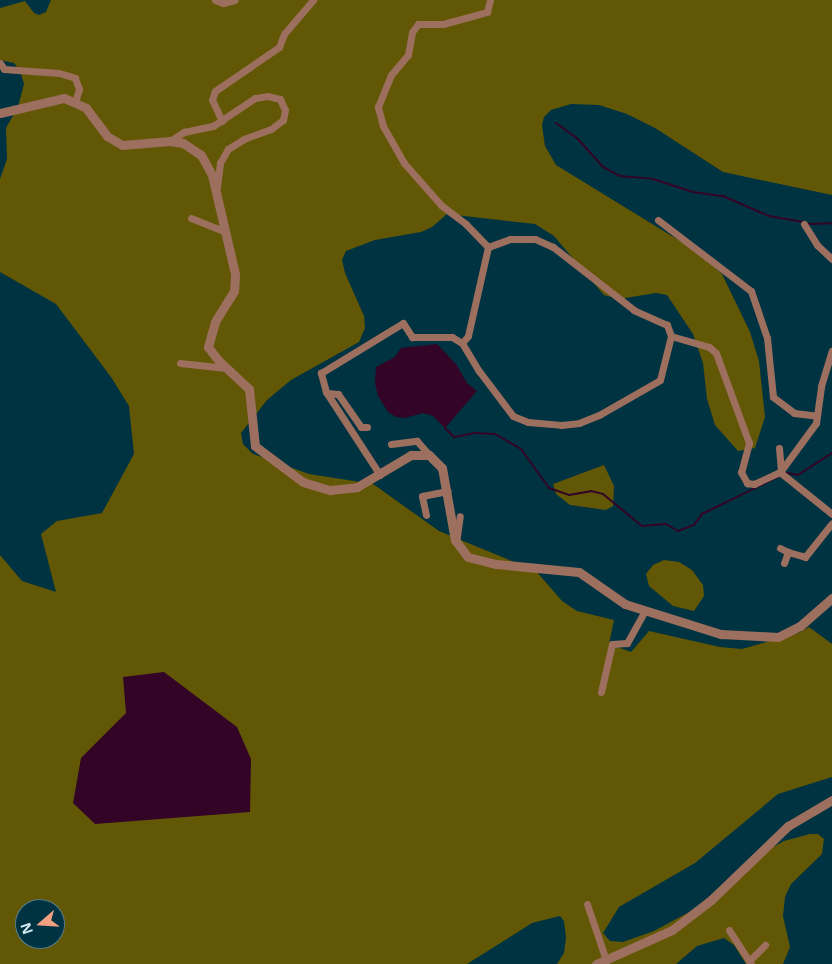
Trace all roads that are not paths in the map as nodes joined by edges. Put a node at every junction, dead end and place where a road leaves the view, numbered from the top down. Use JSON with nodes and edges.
{"nodes":[{"id":1,"x":214,"y":0,"type":"edge"},
{"id":2,"x":235,"y":0,"type":"edge"},
{"id":3,"x":313,"y":0,"type":"edge"},
{"id":4,"x":490,"y":0,"type":"edge"},
{"id":5,"x":0,"y":63,"type":"edge"},
{"id":6,"x":75,"y":102,"type":"junction"},
{"id":7,"x":0,"y":113,"type":"edge"},
{"id":8,"x":222,"y":121,"type":"junction"},
{"id":9,"x":170,"y":141,"type":"junction"},
{"id":10,"x":216,"y":193,"type":"junction"},
{"id":11,"x":191,"y":218,"type":"dead end"},
{"id":12,"x":658,"y":220,"type":"dead end"},
{"id":13,"x":804,"y":224,"type":"dead end"},
{"id":14,"x":225,"y":232,"type":"junction"},
{"id":15,"x":488,"y":247,"type":"junction"},
{"id":16,"x":832,"y":259,"type":"edge"},
{"id":17,"x":671,"y":336,"type":"junction"},
{"id":18,"x":462,"y":343,"type":"junction"},
{"id":19,"x":832,"y":351,"type":"edge"},
{"id":20,"x":180,"y":363,"type":"dead end"},
{"id":21,"x":226,"y":368,"type":"junction"},
{"id":22,"x":327,"y":393,"type":"junction"},
{"id":23,"x":817,"y":416,"type":"junction"},
{"id":24,"x":367,"y":427,"type":"dead end"},
{"id":25,"x":391,"y":444,"type":"dead end"},
{"id":26,"x":779,"y":448,"type":"dead end"},
{"id":27,"x":429,"y":455,"type":"junction"},
{"id":28,"x":782,"y":474,"type":"junction"},
{"id":29,"x":380,"y":475,"type":"junction"},
{"id":30,"x":448,"y":491,"type":"junction"},
{"id":31,"x":832,"y":514,"type":"edge"},
{"id":32,"x":426,"y":515,"type":"dead end"},
{"id":33,"x":460,"y":516,"type":"dead end"},
{"id":34,"x":832,"y":524,"type":"edge"},
{"id":35,"x":456,"y":543,"type":"junction"},
{"id":36,"x":780,"y":548,"type":"dead end"},
{"id":37,"x":788,"y":552,"type":"junction"},
{"id":38,"x":784,"y":563,"type":"dead end"},
{"id":39,"x":832,"y":598,"type":"edge"},
{"id":40,"x":646,"y":611,"type":"junction"},
{"id":41,"x":601,"y":692,"type":"dead end"},
{"id":42,"x":832,"y":800,"type":"edge"},
{"id":43,"x":587,"y":904,"type":"dead end"},
{"id":44,"x":729,"y":930,"type":"dead end"},
{"id":45,"x":765,"y":945,"type":"dead end"},
{"id":46,"x":606,"y":960,"type":"junction"},
{"id":47,"x":750,"y":962,"type":"edge"},
{"id":48,"x":596,"y":964,"type":"edge"}],
"edges":[{"from":1,"to":2,"type":"street"},
{"from":3,"to":8,"type":"street"},
{"from":4,"to":15,"type":"street"},
{"from":5,"to":6,"type":"street"},
{"from":6,"to":7,"type":"street"},
{"from":6,"to":9,"type":"street"},
{"from":8,"to":9,"type":"street"},
{"from":8,"to":10,"type":"street"},
{"from":9,"to":10,"type":"street"},
{"from":10,"to":14,"type":"street"},
{"from":11,"to":14,"type":"street"},
{"from":12,"to":23,"type":"street"},
{"from":13,"to":16,"type":"street"},
{"from":14,"to":21,"type":"street"},
{"from":15,"to":17,"type":"street"},
{"from":15,"to":18,"type":"street"},
{"from":17,"to":18,"type":"street"},
{"from":17,"to":28,"type":"street"},
{"from":18,"to":22,"type":"street"},
{"from":19,"to":23,"type":"street"},
{"from":20,"to":21,"type":"street"},
{"from":21,"to":29,"type":"street"},
{"from":22,"to":24,"type":"street"},
{"from":22,"to":29,"type":"street"},
{"from":23,"to":28,"type":"street"},
{"from":25,"to":27,"type":"street"},
{"from":26,"to":28,"type":"street"},
{"from":27,"to":29,"type":"street"},
{"from":27,"to":30,"type":"street"},
{"from":28,"to":31,"type":"street"},
{"from":30,"to":32,"type":"street"},
{"from":30,"to":35,"type":"street"},
{"from":33,"to":35,"type":"street"},
{"from":34,"to":37,"type":"street"},
{"from":35,"to":40,"type":"street"},
{"from":36,"to":37,"type":"street"},
{"from":37,"to":38,"type":"street"},
{"from":39,"to":40,"type":"street"},
{"from":40,"to":41,"type":"street"},
{"from":42,"to":46,"type":"street"},
{"from":43,"to":46,"type":"street"},
{"from":44,"to":47,"type":"street"},
{"from":45,"to":47,"type":"street"},
{"from":46,"to":48,"type":"street"}]}
